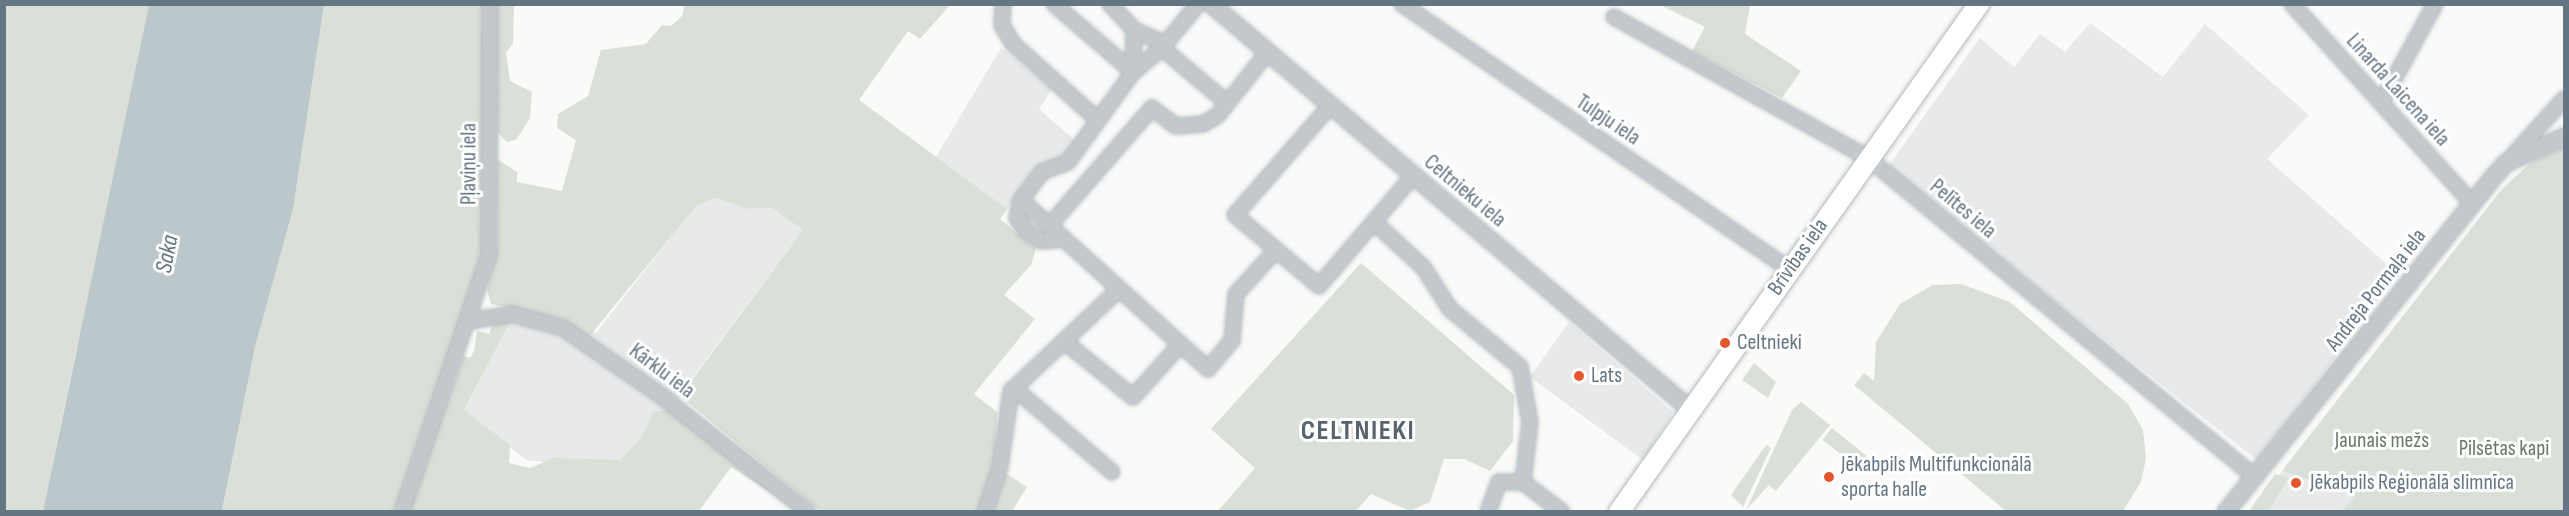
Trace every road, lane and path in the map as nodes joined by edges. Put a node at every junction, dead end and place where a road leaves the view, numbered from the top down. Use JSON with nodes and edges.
{"nodes":[{"id":1,"x":490,"y":4,"type":"edge"},
{"id":2,"x":1003,"y":4,"type":"edge"},
{"id":3,"x":1054,"y":4,"type":"edge"},
{"id":4,"x":1110,"y":4,"type":"edge"},
{"id":5,"x":1198,"y":4,"type":"edge"},
{"id":6,"x":1211,"y":4,"type":"edge"},
{"id":7,"x":1402,"y":4,"type":"edge"},
{"id":8,"x":1979,"y":4,"type":"edge"},
{"id":9,"x":2435,"y":4,"type":"edge"},
{"id":10,"x":2299,"y":7,"type":"edge"},
{"id":11,"x":1614,"y":17,"type":"dead end"},
{"id":12,"x":1134,"y":30,"type":"junction"},
{"id":13,"x":1164,"y":46,"type":"junction"},
{"id":14,"x":1268,"y":53,"type":"junction"},
{"id":15,"x":1133,"y":72,"type":"junction"},
{"id":16,"x":2565,"y":99,"type":"edge"},
{"id":17,"x":1227,"y":103,"type":"junction"},
{"id":18,"x":2381,"y":103,"type":"junction"},
{"id":19,"x":1329,"y":107,"type":"junction"},
{"id":20,"x":1098,"y":120,"type":"junction"},
{"id":21,"x":2565,"y":137,"type":"edge"},
{"id":22,"x":1868,"y":158,"type":"junction"},
{"id":23,"x":2506,"y":163,"type":"junction"},
{"id":24,"x":1413,"y":176,"type":"junction"},
{"id":25,"x":1021,"y":200,"type":"junction"},
{"id":26,"x":2473,"y":204,"type":"junction"},
{"id":27,"x":1374,"y":222,"type":"junction"},
{"id":28,"x":1049,"y":226,"type":"junction"},
{"id":29,"x":1063,"y":239,"type":"junction"},
{"id":30,"x":1276,"y":250,"type":"junction"},
{"id":31,"x":1789,"y":269,"type":"junction"},
{"id":32,"x":1118,"y":290,"type":"junction"},
{"id":33,"x":470,"y":321,"type":"junction"},
{"id":34,"x":1066,"y":343,"type":"junction"},
{"id":35,"x":1180,"y":345,"type":"junction"},
{"id":36,"x":1014,"y":388,"type":"junction"},
{"id":37,"x":1691,"y":410,"type":"junction"},
{"id":38,"x":1112,"y":472,"type":"dead end"},
{"id":39,"x":2255,"y":477,"type":"junction"},
{"id":40,"x":1522,"y":482,"type":"junction"},
{"id":41,"x":402,"y":512,"type":"edge"},
{"id":42,"x":808,"y":512,"type":"edge"},
{"id":43,"x":984,"y":512,"type":"edge"},
{"id":44,"x":1488,"y":512,"type":"edge"},
{"id":45,"x":1562,"y":512,"type":"edge"},
{"id":46,"x":1619,"y":512,"type":"edge"},
{"id":47,"x":2226,"y":512,"type":"edge"}],
"edges":[{"from":1,"to":33,"type":"street","name":"Pļaviņu iela"},
{"from":2,"to":20,"type":"street"},
{"from":3,"to":15,"type":"street"},
{"from":4,"to":12,"type":"street"},
{"from":5,"to":13,"type":"street"},
{"from":6,"to":14,"type":"street","name":"Celtnieku iela"},
{"from":7,"to":31,"type":"street","name":"Tulpju iela"},
{"from":8,"to":22,"type":"main road","name":"Brīvības iela"},
{"from":9,"to":18,"type":"street"},
{"from":10,"to":18,"type":"street","name":"Linarda Laicena iela"},
{"from":11,"to":22,"type":"street","name":"Pelītes iela"},
{"from":12,"to":13,"type":"street"},
{"from":12,"to":15,"type":"street"},
{"from":13,"to":15,"type":"street"},
{"from":13,"to":17,"type":"street"},
{"from":14,"to":17,"type":"street"},
{"from":14,"to":19,"type":"street","name":"Celtnieku iela"},
{"from":15,"to":20,"type":"street"},
{"from":16,"to":23,"type":"street","name":"Andreja Pormaļa iela"},
{"from":17,"to":28,"type":"street"},
{"from":18,"to":26,"type":"street","name":"Linarda Laicena iela"},
{"from":19,"to":24,"type":"street","name":"Celtnieku iela"},
{"from":19,"to":30,"type":"street"},
{"from":20,"to":25,"type":"street"},
{"from":21,"to":23,"type":"street"},
{"from":22,"to":31,"type":"main road","name":"Brīvības iela"},
{"from":22,"to":39,"type":"street","name":"Pelītes iela"},
{"from":23,"to":26,"type":"street","name":"Andreja Pormaļa iela"},
{"from":24,"to":27,"type":"street"},
{"from":24,"to":37,"type":"street","name":"Celtnieku iela"},
{"from":25,"to":28,"type":"street"},
{"from":25,"to":29,"type":"street"},
{"from":26,"to":39,"type":"street","name":"Andreja Pormaļa iela"},
{"from":27,"to":30,"type":"street"},
{"from":27,"to":40,"type":"street"},
{"from":28,"to":29,"type":"street"},
{"from":29,"to":32,"type":"street"},
{"from":30,"to":35,"type":"street"},
{"from":31,"to":37,"type":"main road","name":"Brīvības iela"},
{"from":32,"to":34,"type":"street"},
{"from":32,"to":35,"type":"street"},
{"from":33,"to":41,"type":"street","name":"Pļaviņu iela"},
{"from":33,"to":42,"type":"street","name":"Kārklu iela"},
{"from":34,"to":35,"type":"street"},
{"from":34,"to":36,"type":"street"},
{"from":36,"to":38,"type":"street"},
{"from":36,"to":43,"type":"street"},
{"from":37,"to":46,"type":"main road","name":"Brīvības iela"},
{"from":39,"to":47,"type":"street","name":"Andreja Pormaļa iela"},
{"from":40,"to":44,"type":"street"},
{"from":40,"to":45,"type":"street"}]}
